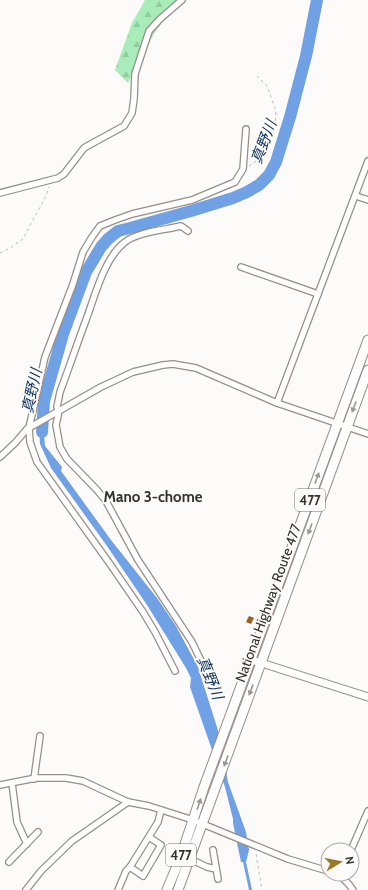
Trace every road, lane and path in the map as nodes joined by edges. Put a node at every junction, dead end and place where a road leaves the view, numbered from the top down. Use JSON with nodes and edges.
{"nodes":[{"id":1,"x":182,"y":0,"type":"edge"},
{"id":2,"x":257,"y":76,"type":"dead end"},
{"id":3,"x":246,"y":129,"type":"dead end"},
{"id":4,"x":368,"y":161,"type":"edge"},
{"id":5,"x":243,"y":169,"type":"junction"},
{"id":6,"x":52,"y":180,"type":"junction"},
{"id":7,"x":0,"y":193,"type":"edge"},
{"id":8,"x":356,"y":196,"type":"junction"},
{"id":9,"x":368,"y":200,"type":"edge"},
{"id":10,"x":188,"y":231,"type":"dead end"},
{"id":11,"x":0,"y":253,"type":"edge"},
{"id":12,"x":241,"y":267,"type":"dead end"},
{"id":13,"x":318,"y":294,"type":"junction"},
{"id":14,"x":368,"y":340,"type":"edge"},
{"id":15,"x":368,"y":370,"type":"edge"},
{"id":16,"x":277,"y":403,"type":"junction"},
{"id":17,"x":57,"y":412,"type":"junction"},
{"id":18,"x":337,"y":424,"type":"junction"},
{"id":19,"x":347,"y":426,"type":"junction"},
{"id":20,"x":31,"y":427,"type":"junction"},
{"id":21,"x":368,"y":434,"type":"edge"},
{"id":22,"x":0,"y":457,"type":"edge"},
{"id":23,"x":252,"y":660,"type":"junction"},
{"id":24,"x":261,"y":663,"type":"junction"},
{"id":25,"x":175,"y":671,"type":"dead end"},
{"id":26,"x":214,"y":688,"type":"dead end"},
{"id":27,"x":368,"y":697,"type":"edge"},
{"id":28,"x":40,"y":736,"type":"dead end"},
{"id":29,"x":34,"y":779,"type":"junction"},
{"id":30,"x":12,"y":783,"type":"junction"},
{"id":31,"x":0,"y":786,"type":"edge"},
{"id":32,"x":128,"y":802,"type":"junction"},
{"id":33,"x":161,"y":810,"type":"junction"},
{"id":34,"x":368,"y":811,"type":"edge"},
{"id":35,"x":193,"y":820,"type":"junction"},
{"id":36,"x":202,"y":824,"type":"junction"},
{"id":37,"x":38,"y":832,"type":"dead end"},
{"id":38,"x":149,"y":837,"type":"junction"},
{"id":39,"x":354,"y":842,"type":"edge"},
{"id":40,"x":27,"y":844,"type":"junction"},
{"id":41,"x":254,"y":845,"type":"junction"},
{"id":42,"x":213,"y":850,"type":"dead end"},
{"id":43,"x":190,"y":859,"type":"junction"},
{"id":44,"x":9,"y":862,"type":"dead end"},
{"id":45,"x":130,"y":867,"type":"junction"},
{"id":46,"x":216,"y":869,"type":"junction"},
{"id":47,"x":320,"y":869,"type":"edge"},
{"id":48,"x":218,"y":879,"type":"dead end"},
{"id":49,"x":349,"y":884,"type":"joint"},
{"id":50,"x":26,"y":890,"type":"edge"},
{"id":51,"x":118,"y":890,"type":"edge"},
{"id":52,"x":167,"y":890,"type":"edge"},
{"id":53,"x":178,"y":890,"type":"edge"},
{"id":54,"x":262,"y":890,"type":"edge"},
{"id":55,"x":347,"y":890,"type":"edge"},
{"id":56,"x":353,"y":890,"type":"edge"}],
"edges":[{"from":1,"to":6,"type":"street"},
{"from":2,"to":5,"type":"path"},
{"from":3,"to":5,"type":"street"},
{"from":4,"to":8,"type":"street"},
{"from":5,"to":20,"type":"street"},
{"from":6,"to":7,"type":"street"},
{"from":6,"to":11,"type":"path"},
{"from":8,"to":9,"type":"street"},
{"from":8,"to":13,"type":"street"},
{"from":10,"to":17,"type":"street"},
{"from":12,"to":13,"type":"street"},
{"from":13,"to":16,"type":"street"},
{"from":14,"to":18,"type":"highway","name":"National Highway Route 477","number":"477"},
{"from":15,"to":19,"type":"highway","name":"National Highway Route 477","number":"477","one_way":true},
{"from":16,"to":17,"type":"street"},
{"from":16,"to":18,"type":"street"},
{"from":17,"to":20,"type":"street"},
{"from":17,"to":26,"type":"street"},
{"from":18,"to":19,"type":"street"},
{"from":23,"to":18,"type":"highway","name":"National Highway Route 477","number":"477","one_way":true},
{"from":19,"to":21,"type":"street"},
{"from":19,"to":24,"type":"highway","name":"National Highway Route 477","number":"477","one_way":true},
{"from":20,"to":22,"type":"street"},
{"from":20,"to":25,"type":"street"},
{"from":23,"to":24,"type":"street"},
{"from":35,"to":23,"type":"highway","name":"National Highway Route 477","number":"477","one_way":true},
{"from":24,"to":27,"type":"street"},
{"from":24,"to":36,"type":"highway","name":"National Highway Route 477","number":"477","one_way":true},
{"from":28,"to":29,"type":"street"},
{"from":29,"to":30,"type":"street"},
{"from":29,"to":32,"type":"street"},
{"from":30,"to":31,"type":"street"},
{"from":30,"to":40,"type":"street"},
{"from":32,"to":33,"type":"street"},
{"from":32,"to":50,"type":"street"},
{"from":33,"to":35,"type":"street"},
{"from":33,"to":38,"type":"street"},
{"from":34,"to":39,"type":"street"},
{"from":35,"to":36,"type":"street"},
{"from":35,"to":52,"type":"highway","name":"National Highway Route 477","number":"477"},
{"from":36,"to":41,"type":"street"},
{"from":36,"to":43,"type":"highway","name":"National Highway Route 477","number":"477"},
{"from":37,"to":40,"type":"street"},
{"from":38,"to":45,"type":"street"},
{"from":38,"to":45,"type":"street"},
{"from":40,"to":44,"type":"street"},
{"from":41,"to":47,"type":"street"},
{"from":41,"to":54,"type":"path"},
{"from":42,"to":46,"type":"street"},
{"from":43,"to":46,"type":"street"},
{"from":43,"to":53,"type":"highway","name":"National Highway Route 477","number":"477"},
{"from":45,"to":51,"type":"street"},
{"from":46,"to":48,"type":"street"},
{"from":49,"to":55,"type":"street"},
{"from":49,"to":56,"type":"street"}]}
